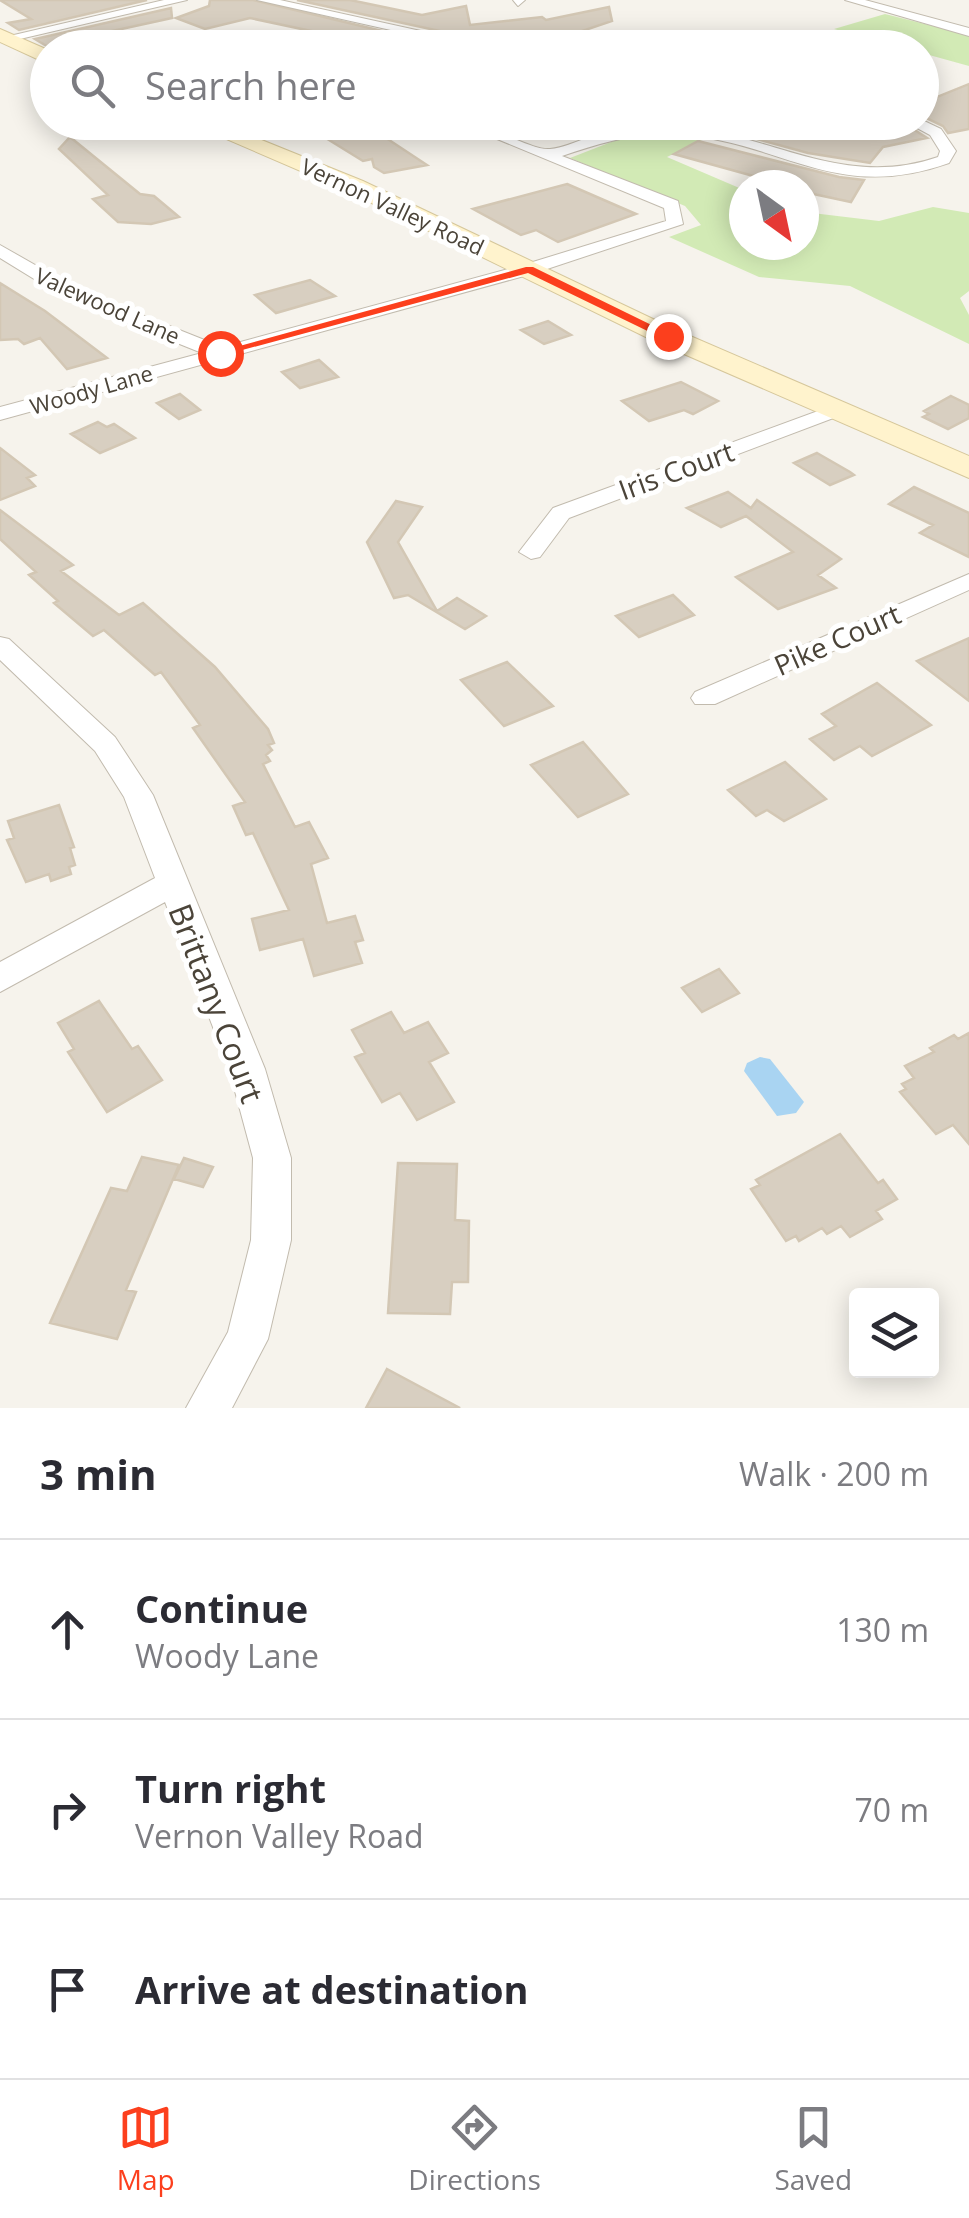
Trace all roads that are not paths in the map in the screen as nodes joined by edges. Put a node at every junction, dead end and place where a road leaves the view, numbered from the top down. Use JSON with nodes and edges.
{"nodes":[{"id":1,"x":181,"y":0,"type":"edge"},
{"id":2,"x":264,"y":0,"type":"edge"},
{"id":3,"x":851,"y":0,"type":"edge"},
{"id":4,"x":34,"y":30,"type":"edge"},
{"id":5,"x":406,"y":30,"type":"edge"},
{"id":6,"x":30,"y":31,"type":"edge"},
{"id":7,"x":969,"y":32,"type":"edge"},
{"id":8,"x":4,"y":36,"type":"edge"},
{"id":9,"x":30,"y":49,"type":"edge"},
{"id":10,"x":939,"y":137,"type":"edge"},
{"id":11,"x":241,"y":140,"type":"edge"},
{"id":12,"x":509,"y":140,"type":"edge"},
{"id":13,"x":600,"y":140,"type":"edge"},
{"id":14,"x":732,"y":140,"type":"edge"},
{"id":15,"x":548,"y":155,"type":"junction"},
{"id":16,"x":0,"y":250,"type":"edge"},
{"id":17,"x":529,"y":269,"type":"junction"},
{"id":18,"x":220,"y":353,"type":"junction"},
{"id":19,"x":837,"y":410,"type":"junction"},
{"id":20,"x":0,"y":414,"type":"edge"},
{"id":21,"x":969,"y":468,"type":"edge"},
{"id":22,"x":531,"y":552,"type":"dead end"},
{"id":23,"x":969,"y":580,"type":"edge"},
{"id":24,"x":0,"y":645,"type":"edge"},
{"id":25,"x":704,"y":698,"type":"dead end"},
{"id":26,"x":171,"y":884,"type":"junction"},
{"id":27,"x":0,"y":978,"type":"edge"},
{"id":28,"x":208,"y":1408,"type":"edge"}],
"edges":[{"from":1,"to":4,"type":"street"},
{"from":2,"to":5,"type":"street"},
{"from":3,"to":7,"type":"street"},
{"from":6,"to":8,"type":"street"},
{"from":8,"to":9,"type":"main road"},
{"from":10,"to":14,"type":"street"},
{"from":11,"to":17,"type":"main road","name":"Vernon Valley Road"},
{"from":12,"to":15,"type":"street"},
{"from":13,"to":15,"type":"street"},
{"from":15,"to":17,"type":"street","name":"Woody Lane"},
{"from":16,"to":18,"type":"street","name":"Valewood Lane"},
{"from":17,"to":18,"type":"street","name":"Woody Lane"},
{"from":17,"to":19,"type":"main road","name":"Vernon Valley Road"},
{"from":18,"to":20,"type":"street","name":"Woody Lane"},
{"from":19,"to":21,"type":"main road","name":"Vernon Valley Road"},
{"from":19,"to":22,"type":"street","name":"Iris Court"},
{"from":23,"to":25,"type":"street","name":"Pike Court"},
{"from":24,"to":26,"type":"street","name":"Brittany Court"},
{"from":26,"to":27,"type":"street"},
{"from":26,"to":28,"type":"street","name":"Brittany Court"}]}
